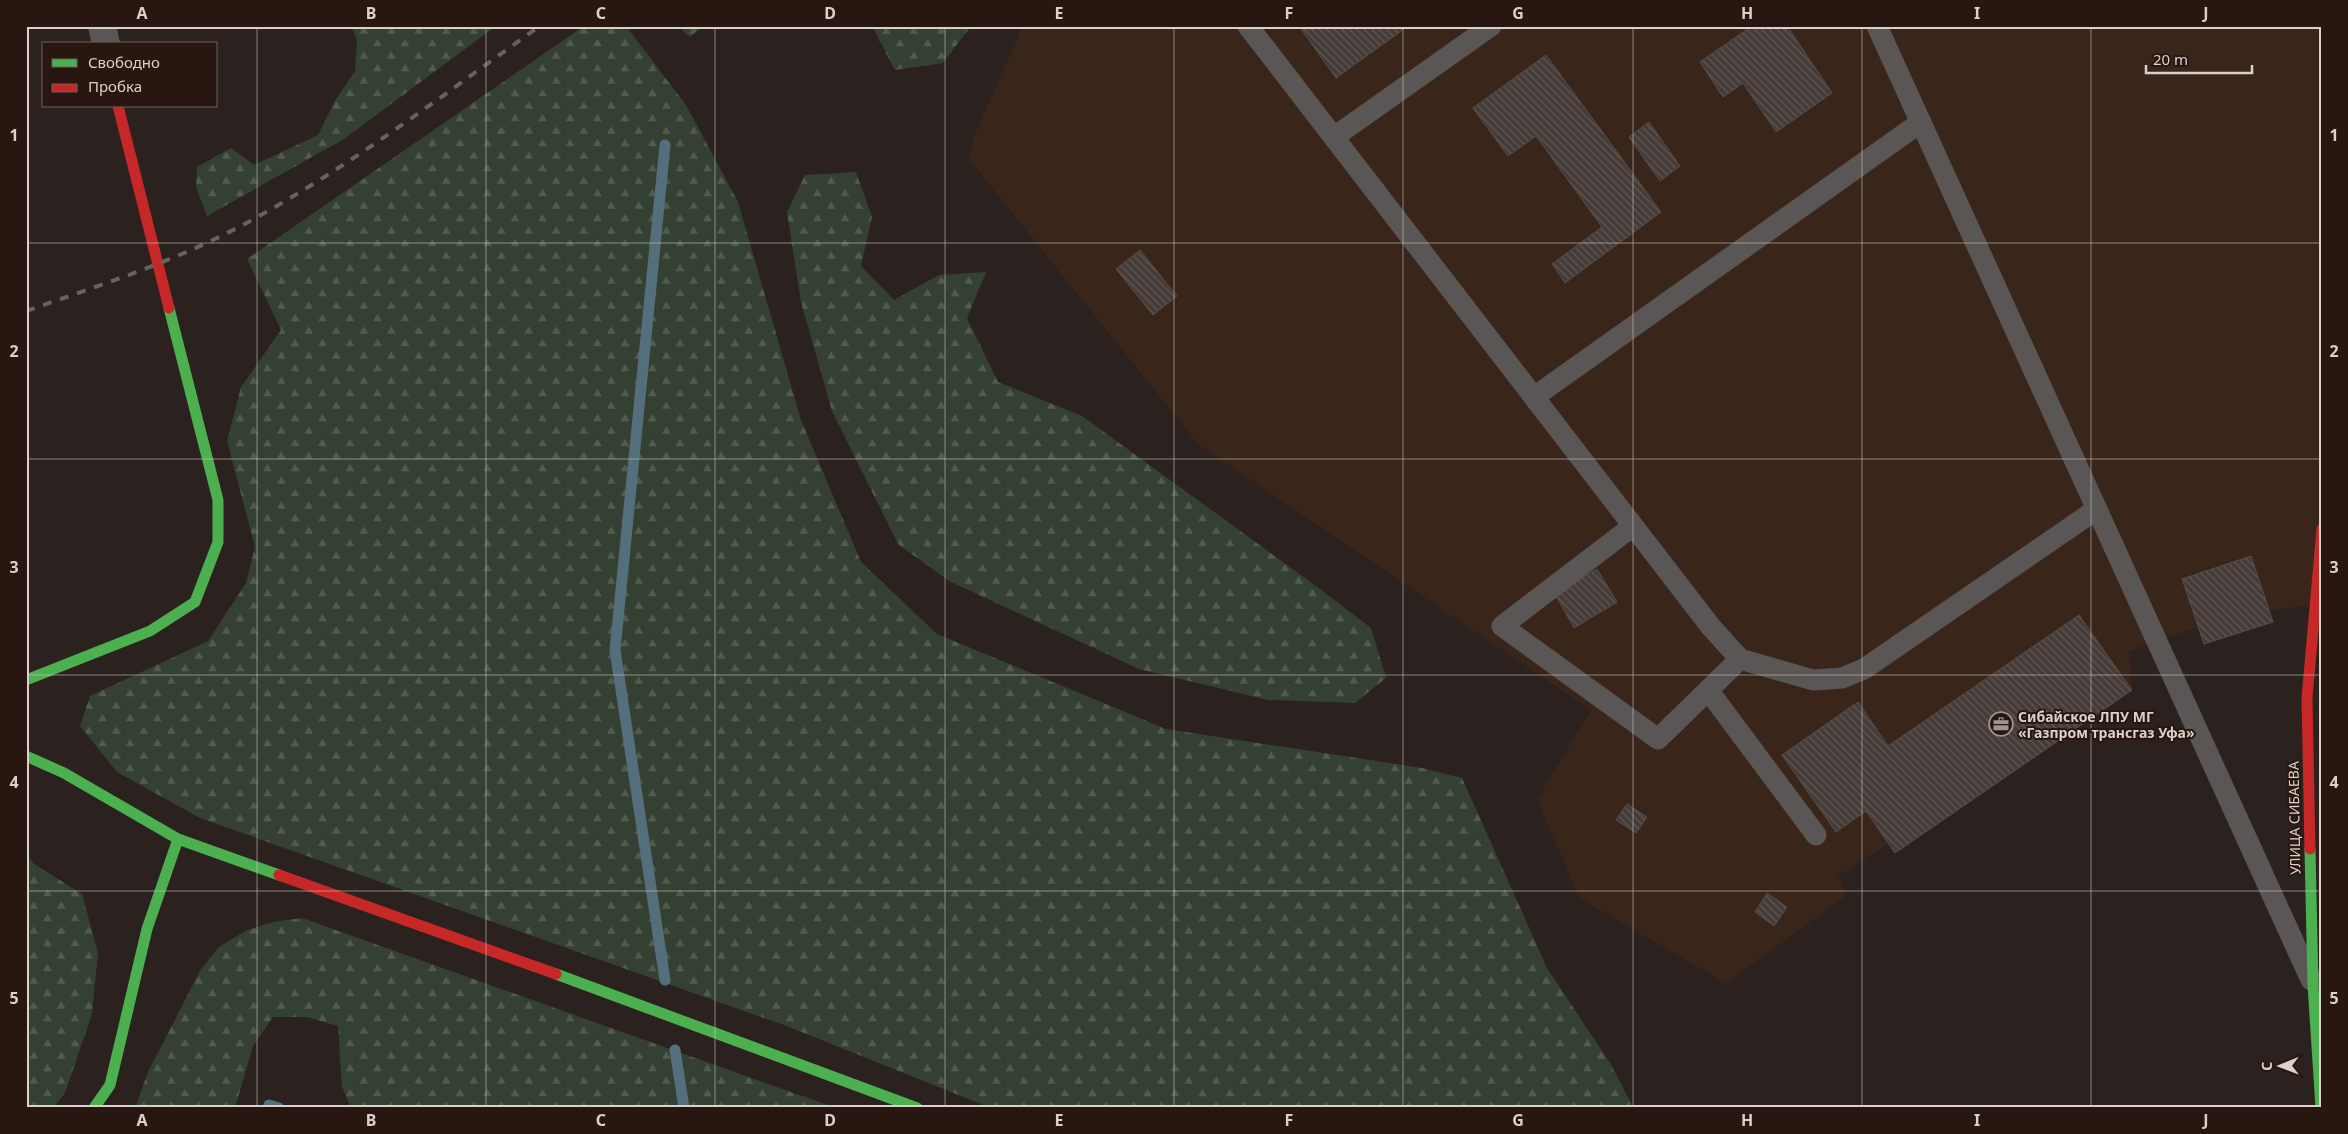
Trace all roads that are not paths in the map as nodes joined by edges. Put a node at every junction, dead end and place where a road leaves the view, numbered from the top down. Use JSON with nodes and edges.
{"nodes":[{"id":1,"x":102,"y":26,"type":"edge"},
{"id":2,"x":1248,"y":26,"type":"edge"},
{"id":3,"x":1491,"y":26,"type":"edge"},
{"id":4,"x":1877,"y":26,"type":"edge"},
{"id":5,"x":106,"y":42,"type":"edge"},
{"id":6,"x":119,"y":108,"type":"edge"},
{"id":7,"x":1921,"y":122,"type":"junction"},
{"id":8,"x":1334,"y":137,"type":"junction"},
{"id":9,"x":1534,"y":397,"type":"junction"},
{"id":10,"x":2097,"y":509,"type":"junction"},
{"id":11,"x":1633,"y":526,"type":"junction"},
{"id":12,"x":2322,"y":529,"type":"edge"},
{"id":13,"x":1740,"y":658,"type":"junction"},
{"id":14,"x":26,"y":680,"type":"edge"},
{"id":15,"x":1708,"y":690,"type":"junction"},
{"id":16,"x":26,"y":756,"type":"edge"},
{"id":17,"x":1816,"y":835,"type":"dead end"},
{"id":18,"x":178,"y":839,"type":"junction"},
{"id":19,"x":2313,"y":985,"type":"junction"},
{"id":20,"x":94,"y":1108,"type":"edge"},
{"id":21,"x":917,"y":1108,"type":"edge"},
{"id":22,"x":2321,"y":1108,"type":"edge"}],
"edges":[{"from":1,"to":5,"type":"street"},
{"from":2,"to":8,"type":"lane"},
{"from":3,"to":8,"type":"lane"},
{"from":4,"to":7,"type":"lane"},
{"from":6,"to":14,"type":"street"},
{"from":7,"to":9,"type":"lane"},
{"from":7,"to":10,"type":"lane"},
{"from":8,"to":9,"type":"lane"},
{"from":9,"to":11,"type":"lane"},
{"from":10,"to":13,"type":"lane"},
{"from":10,"to":19,"type":"lane"},
{"from":11,"to":13,"type":"lane"},
{"from":11,"to":15,"type":"lane"},
{"from":12,"to":19,"type":"street","name":"УЛИЦА СИБАЕВА"},
{"from":13,"to":15,"type":"lane"},
{"from":15,"to":17,"type":"lane"},
{"from":16,"to":18,"type":"street"},
{"from":18,"to":20,"type":"street"},
{"from":18,"to":21,"type":"street"},
{"from":19,"to":22,"type":"street","name":"УЛИЦА СИБАЕВА"}]}
